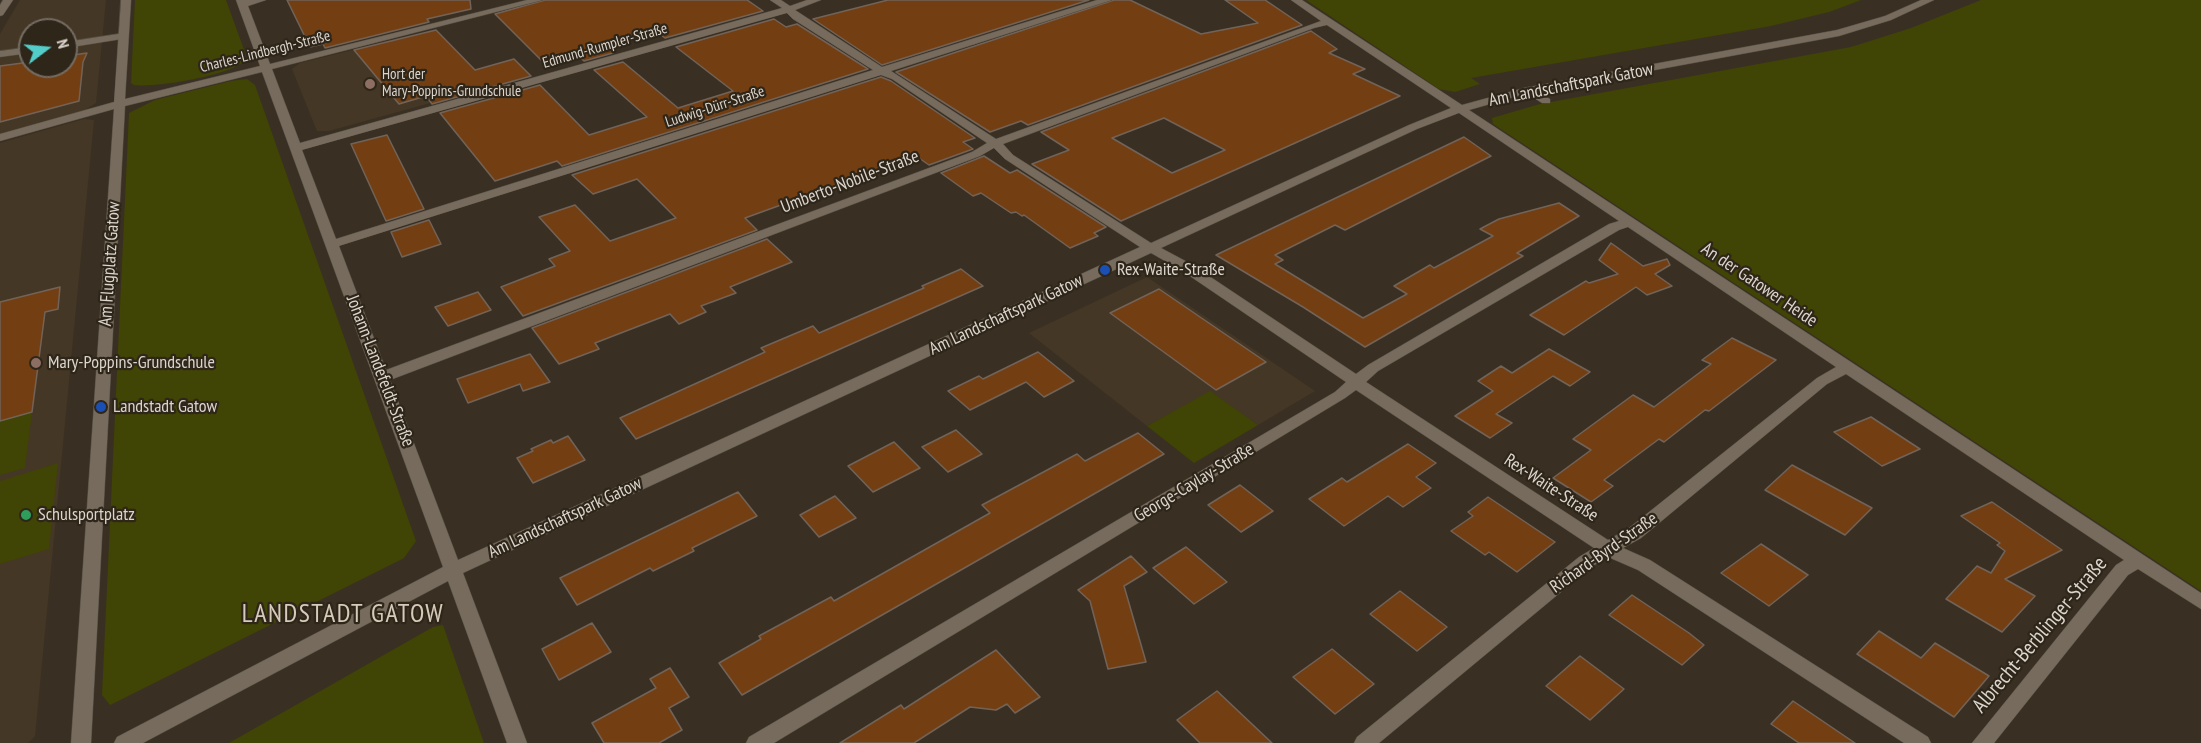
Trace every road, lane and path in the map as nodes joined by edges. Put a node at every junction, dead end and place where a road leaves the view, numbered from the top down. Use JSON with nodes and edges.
{"nodes":[{"id":1,"x":8,"y":0,"type":"edge"},
{"id":2,"x":126,"y":0,"type":"edge"},
{"id":3,"x":261,"y":0,"type":"edge"},
{"id":4,"x":538,"y":0,"type":"edge"},
{"id":5,"x":776,"y":0,"type":"edge"},
{"id":6,"x":816,"y":0,"type":"edge"},
{"id":7,"x":1107,"y":0,"type":"edge"},
{"id":8,"x":1296,"y":0,"type":"edge"},
{"id":9,"x":1929,"y":0,"type":"edge"},
{"id":10,"x":242,"y":2,"type":"edge"},
{"id":11,"x":789,"y":9,"type":"junction"},
{"id":12,"x":0,"y":13,"type":"edge"},
{"id":13,"x":1329,"y":22,"type":"junction"},
{"id":14,"x":124,"y":36,"type":"junction"},
{"id":15,"x":78,"y":43,"type":"edge"},
{"id":16,"x":18,"y":52,"type":"edge"},
{"id":17,"x":0,"y":54,"type":"edge"},
{"id":18,"x":266,"y":66,"type":"junction"},
{"id":19,"x":879,"y":70,"type":"junction"},
{"id":20,"x":1529,"y":90,"type":"junction"},
{"id":21,"x":1546,"y":101,"type":"dead end"},
{"id":22,"x":120,"y":104,"type":"junction"},
{"id":23,"x":1460,"y":109,"type":"junction"},
{"id":24,"x":0,"y":138,"type":"edge"},
{"id":25,"x":995,"y":143,"type":"junction"},
{"id":26,"x":296,"y":148,"type":"junction"},
{"id":27,"x":1630,"y":222,"type":"junction"},
{"id":28,"x":332,"y":244,"type":"junction"},
{"id":29,"x":1152,"y":248,"type":"junction"},
{"id":30,"x":1848,"y":368,"type":"junction"},
{"id":31,"x":382,"y":377,"type":"junction"},
{"id":32,"x":1357,"y":383,"type":"junction"},
{"id":33,"x":1610,"y":550,"type":"junction"},
{"id":34,"x":2139,"y":560,"type":"junction"},
{"id":35,"x":454,"y":569,"type":"junction"},
{"id":36,"x":2201,"y":602,"type":"edge"},
{"id":37,"x":81,"y":743,"type":"edge"},
{"id":38,"x":124,"y":743,"type":"edge"},
{"id":39,"x":517,"y":743,"type":"edge"},
{"id":40,"x":756,"y":743,"type":"edge"},
{"id":41,"x":1364,"y":743,"type":"edge"},
{"id":42,"x":1921,"y":743,"type":"edge"},
{"id":43,"x":1982,"y":743,"type":"edge"}],
"edges":[{"from":1,"to":12,"type":"street"},
{"from":2,"to":14,"type":"street","name":"Am Flugplatz Gatow"},
{"from":3,"to":10,"type":"street"},
{"from":4,"to":18,"type":"street","name":"Charles-Lindbergh-Straße"},
{"from":5,"to":11,"type":"street","name":"Rex-Waite-Straße"},
{"from":6,"to":11,"type":"street","name":"Edmund-Rumpler-Straße"},
{"from":7,"to":19,"type":"street","name":"Ludwig-Dürr-Straße"},
{"from":8,"to":13,"type":"street","name":"An der Gatower Heide"},
{"from":9,"to":20,"type":"street","name":"Am Landschaftspark Gatow"},
{"from":10,"to":18,"type":"street","name":"Johann-Landefeldt-Straße"},
{"from":11,"to":19,"type":"street","name":"Rex-Waite-Straße"},
{"from":11,"to":26,"type":"street","name":"Edmund-Rumpler-Straße"},
{"from":13,"to":23,"type":"street","name":"An der Gatower Heide"},
{"from":13,"to":25,"type":"street","name":"Umberto-Nobile-Straße"},
{"from":14,"to":15,"type":"street"},
{"from":14,"to":22,"type":"street","name":"Am Flugplatz Gatow"},
{"from":16,"to":17,"type":"street"},
{"from":18,"to":22,"type":"street","name":"Charles-Lindbergh-Straße"},
{"from":18,"to":26,"type":"street","name":"Johann-Landefeldt-Straße"},
{"from":19,"to":25,"type":"street","name":"Rex-Waite-Straße"},
{"from":19,"to":28,"type":"street","name":"Ludwig-Dürr-Straße"},
{"from":20,"to":21,"type":"street"},
{"from":20,"to":23,"type":"street","name":"Am Landschaftspark Gatow"},
{"from":22,"to":24,"type":"street","name":"Charles-Lindbergh-Straße"},
{"from":22,"to":37,"type":"street","name":"Am Flugplatz Gatow"},
{"from":23,"to":27,"type":"street","name":"An der Gatower Heide"},
{"from":23,"to":29,"type":"street","name":"Am Landschaftspark Gatow"},
{"from":25,"to":29,"type":"street","name":"Rex-Waite-Straße"},
{"from":25,"to":31,"type":"street","name":"Umberto-Nobile-Straße"},
{"from":26,"to":28,"type":"street","name":"Johann-Landefeldt-Straße"},
{"from":27,"to":30,"type":"street","name":"An der Gatower Heide"},
{"from":27,"to":32,"type":"street","name":"George-Caylay-Straße"},
{"from":28,"to":31,"type":"street","name":"Johann-Landefeldt-Straße"},
{"from":29,"to":32,"type":"street","name":"Rex-Waite-Straße"},
{"from":29,"to":35,"type":"street","name":"Am Landschaftspark Gatow"},
{"from":30,"to":33,"type":"street","name":"Richard-Byrd-Straße"},
{"from":30,"to":34,"type":"street","name":"An der Gatower Heide"},
{"from":31,"to":35,"type":"street","name":"Johann-Landefeldt-Straße"},
{"from":32,"to":33,"type":"street","name":"Rex-Waite-Straße"},
{"from":32,"to":40,"type":"street","name":"George-Caylay-Straße"},
{"from":33,"to":41,"type":"street","name":"Richard-Byrd-Straße"},
{"from":33,"to":42,"type":"street","name":"Rex-Waite-Straße"},
{"from":34,"to":36,"type":"street","name":"An der Gatower Heide"},
{"from":34,"to":43,"type":"street","name":"Albrecht-Berblinger-Straße"},
{"from":35,"to":38,"type":"street","name":"Am Landschaftspark Gatow"},
{"from":35,"to":39,"type":"street","name":"Johann-Landefeldt-Straße"}]}
